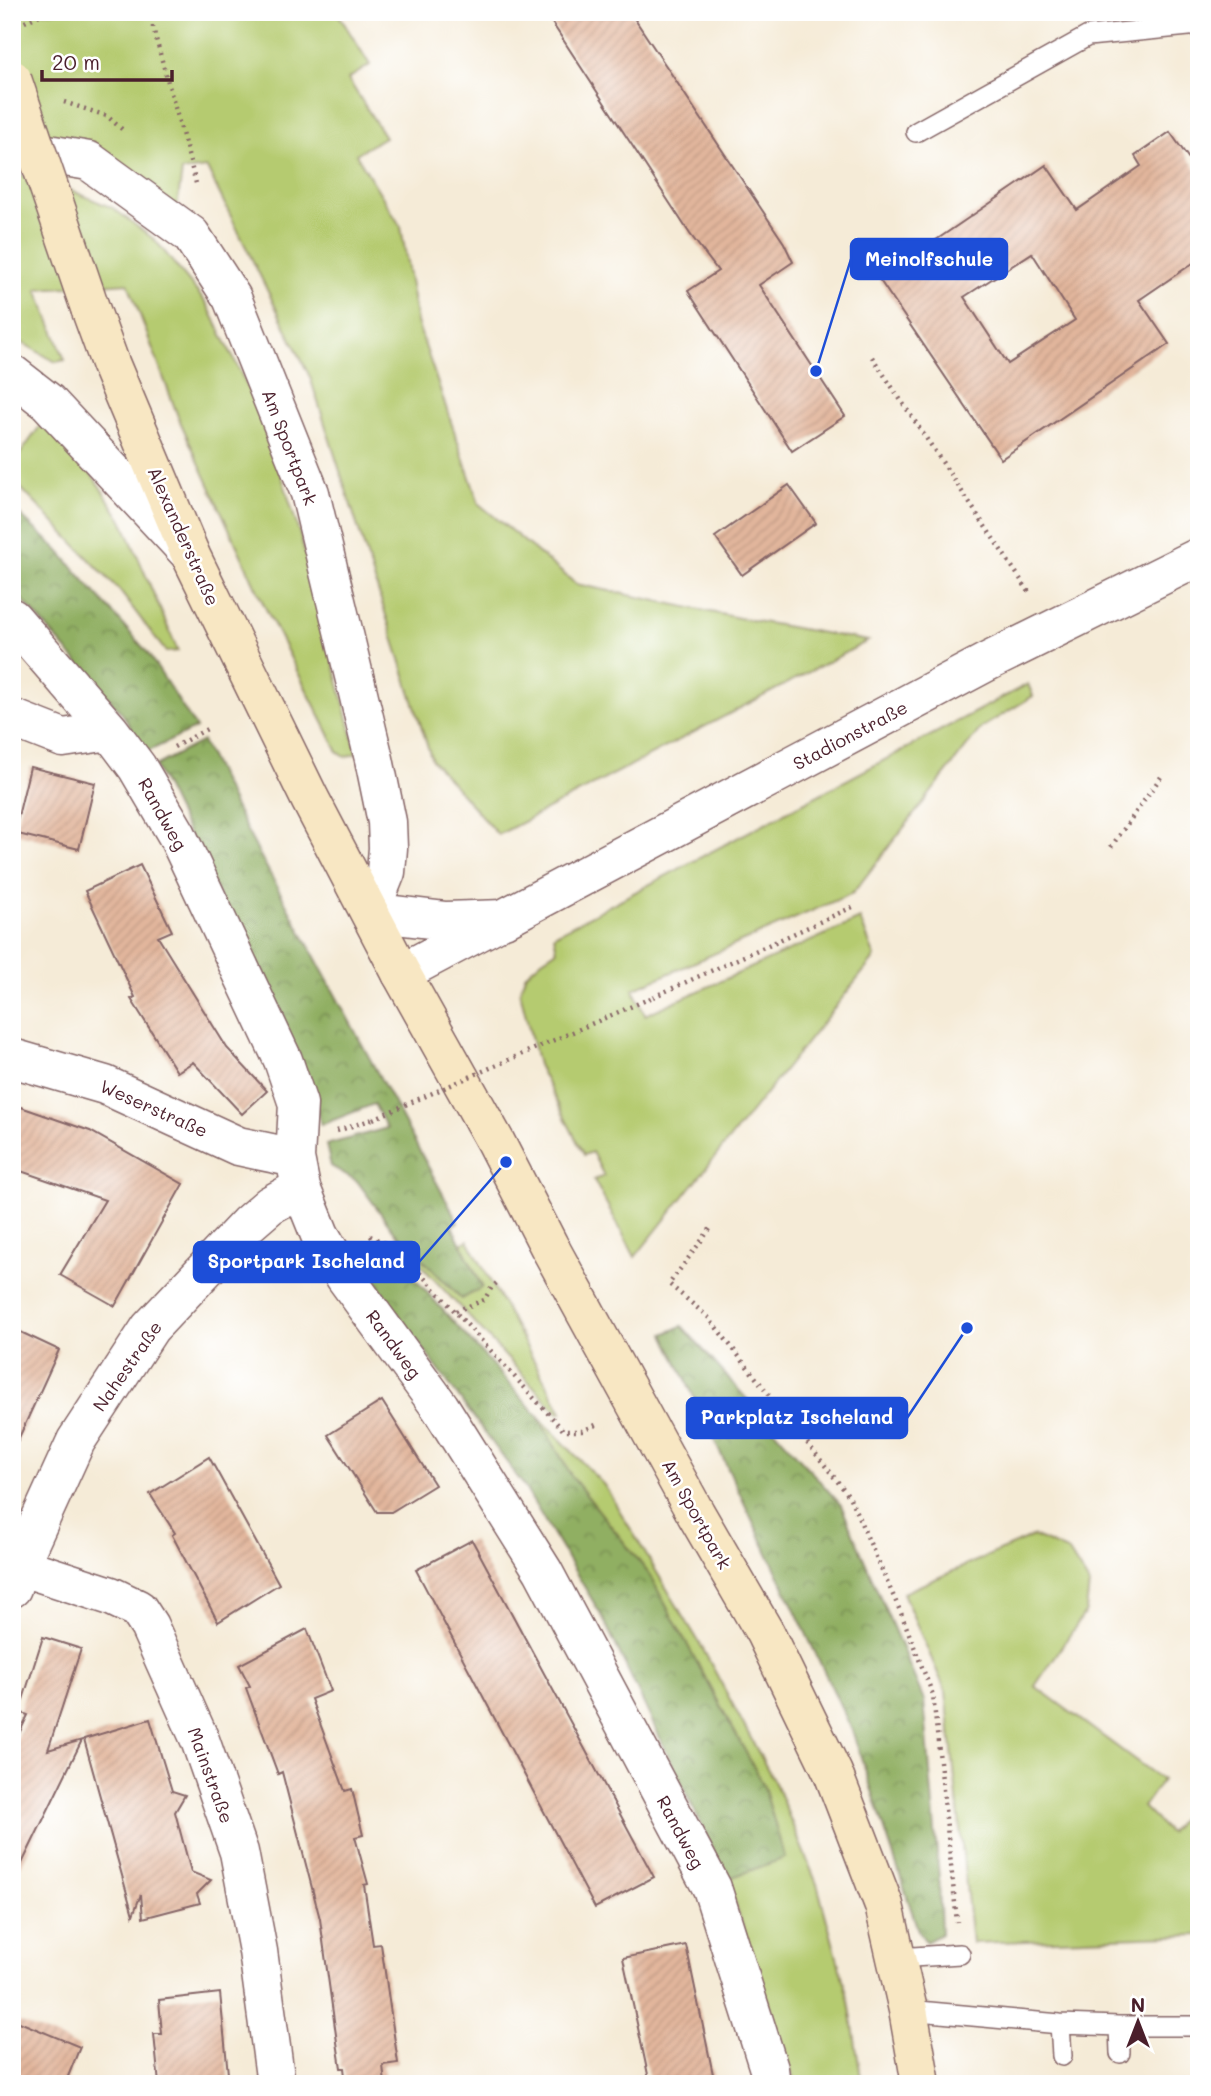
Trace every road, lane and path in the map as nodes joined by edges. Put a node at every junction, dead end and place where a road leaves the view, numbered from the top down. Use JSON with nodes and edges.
{"nodes":[{"id":1,"x":46,"y":12,"type":"edge"},
{"id":2,"x":153,"y":12,"type":"edge"},
{"id":3,"x":1199,"y":25,"type":"edge"},
{"id":4,"x":12,"y":28,"type":"edge"},
{"id":5,"x":12,"y":79,"type":"edge"},
{"id":6,"x":916,"y":132,"type":"dead end"},
{"id":7,"x":12,"y":148,"type":"edge"},
{"id":8,"x":191,"y":235,"type":"junction"},
{"id":9,"x":872,"y":357,"type":"dead end"},
{"id":10,"x":12,"y":374,"type":"edge"},
{"id":11,"x":191,"y":556,"type":"junction"},
{"id":12,"x":1199,"y":557,"type":"edge"},
{"id":13,"x":1010,"y":563,"type":"dead end"},
{"id":14,"x":12,"y":618,"type":"edge"},
{"id":15,"x":12,"y":718,"type":"edge"},
{"id":16,"x":207,"y":729,"type":"dead end"},
{"id":17,"x":110,"y":731,"type":"junction"},
{"id":18,"x":169,"y":750,"type":"dead end"},
{"id":19,"x":1163,"y":774,"type":"dead end"},
{"id":20,"x":1111,"y":847,"type":"dead end"},
{"id":21,"x":855,"y":906,"type":"dead end"},
{"id":22,"x":370,"y":912,"type":"junction"},
{"id":23,"x":504,"y":919,"type":"junction"},
{"id":24,"x":401,"y":974,"type":"junction"},
{"id":25,"x":12,"y":1058,"type":"edge"},
{"id":26,"x":373,"y":1119,"type":"dead end"},
{"id":27,"x":298,"y":1173,"type":"junction"},
{"id":28,"x":710,"y":1230,"type":"dead end"},
{"id":29,"x":320,"y":1234,"type":"junction"},
{"id":30,"x":499,"y":1281,"type":"dead end"},
{"id":31,"x":456,"y":1311,"type":"junction"},
{"id":32,"x":582,"y":1431,"type":"dead end"},
{"id":33,"x":14,"y":1572,"type":"edge"},
{"id":34,"x":960,"y":1954,"type":"joint"},
{"id":35,"x":897,"y":1958,"type":"junction"},
{"id":36,"x":908,"y":2010,"type":"junction"},
{"id":37,"x":1060,"y":2024,"type":"junction"},
{"id":38,"x":1119,"y":2026,"type":"junction"},
{"id":39,"x":1199,"y":2026,"type":"edge"},
{"id":40,"x":1120,"y":2053,"type":"dead end"},
{"id":41,"x":1062,"y":2056,"type":"dead end"},
{"id":42,"x":276,"y":2084,"type":"edge"},
{"id":43,"x":771,"y":2084,"type":"edge"},
{"id":44,"x":922,"y":2084,"type":"edge"}],
"edges":[{"from":1,"to":4,"type":"path"},
{"from":2,"to":8,"type":"path"},
{"from":3,"to":6,"type":"lane"},
{"from":5,"to":11,"type":"main road","name":"Alexanderstraße","bridge":true},
{"from":7,"to":8,"type":"street","name":"Am Sportpark"},
{"from":8,"to":22,"type":"street","name":"Am Sportpark"},
{"from":9,"to":13,"type":"path"},
{"from":10,"to":11,"type":"street"},
{"from":11,"to":22,"type":"main road","name":"Alexanderstraße"},
{"from":12,"to":23,"type":"street","name":"Stadionstraße"},
{"from":14,"to":17,"type":"street","name":"Randweg"},
{"from":15,"to":17,"type":"street"},
{"from":16,"to":18,"type":"path"},
{"from":17,"to":27,"type":"street","name":"Randweg"},
{"from":19,"to":20,"type":"path"},
{"from":21,"to":26,"type":"path","bridge":true},
{"from":22,"to":23,"type":"street","name":"Stadionstraße"},
{"from":22,"to":24,"type":"main road","name":"Alexanderstraße"},
{"from":23,"to":24,"type":"street","name":"Stadionstraße"},
{"from":24,"to":35,"type":"main road","name":"Am Sportpark"},
{"from":25,"to":27,"type":"street","name":"Weserstraße"},
{"from":27,"to":29,"type":"street","name":"Randweg"},
{"from":27,"to":33,"type":"street","name":"Nahestraße"},
{"from":28,"to":34,"type":"path"},
{"from":29,"to":31,"type":"path"},
{"from":29,"to":43,"type":"street","name":"Randweg"},
{"from":30,"to":31,"type":"path"},
{"from":31,"to":32,"type":"path"},
{"from":33,"to":42,"type":"street","name":"Mainstraße"},
{"from":34,"to":35,"type":"lane"},
{"from":35,"to":36,"type":"main road","name":"Am Sportpark"},
{"from":36,"to":37,"type":"lane"},
{"from":36,"to":44,"type":"main road","name":"Am Sportpark"},
{"from":37,"to":38,"type":"lane"},
{"from":37,"to":41,"type":"lane"},
{"from":38,"to":39,"type":"lane"},
{"from":38,"to":40,"type":"lane"}]}
